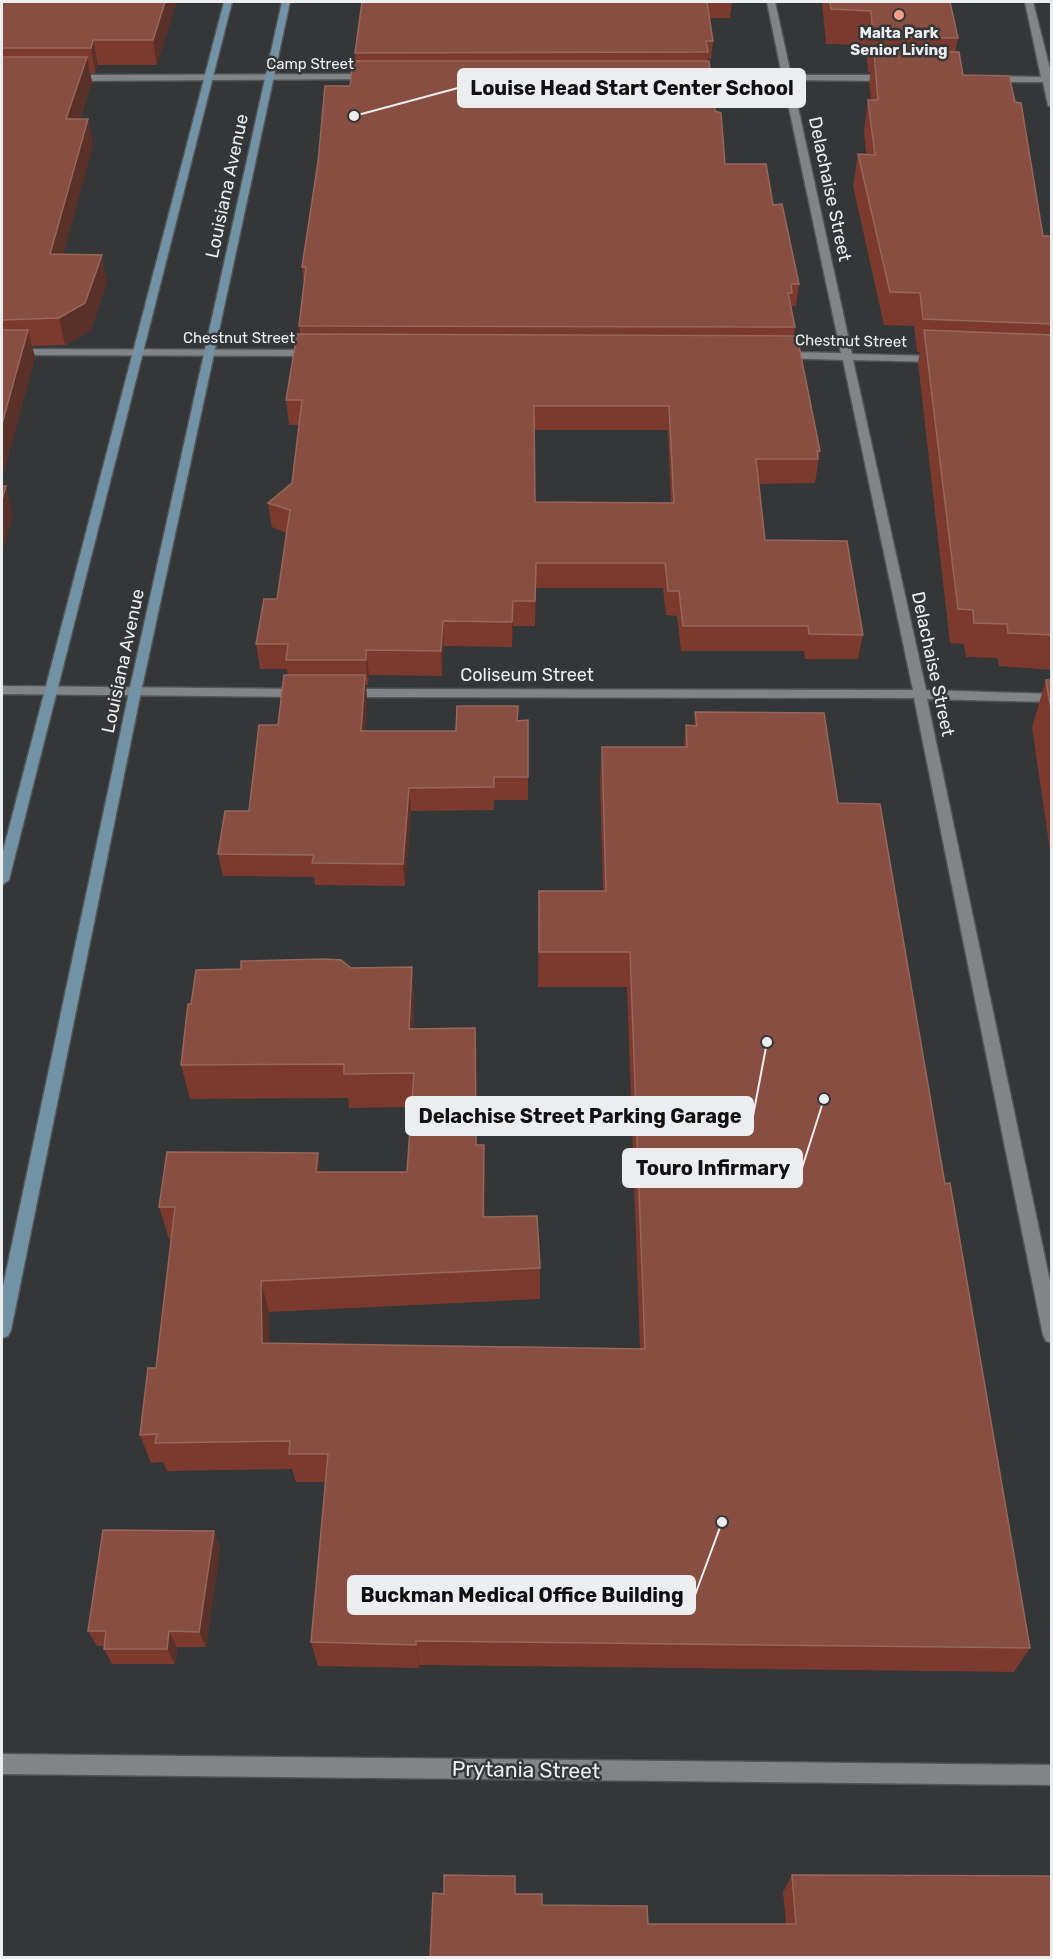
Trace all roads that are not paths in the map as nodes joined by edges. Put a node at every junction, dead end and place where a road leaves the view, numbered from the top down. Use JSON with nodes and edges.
{"nodes":[{"id":1,"x":228,"y":2,"type":"edge"},
{"id":2,"x":286,"y":2,"type":"edge"},
{"id":3,"x":771,"y":2,"type":"edge"},
{"id":4,"x":1029,"y":2,"type":"edge"},
{"id":5,"x":786,"y":76,"type":"junction"},
{"id":6,"x":387,"y":77,"type":"edge"},
{"id":7,"x":680,"y":77,"type":"edge"},
{"id":8,"x":59,"y":78,"type":"edge"},
{"id":9,"x":209,"y":78,"type":"junction"},
{"id":10,"x":270,"y":78,"type":"junction"},
{"id":11,"x":904,"y":78,"type":"edge"},
{"id":12,"x":986,"y":79,"type":"edge"},
{"id":13,"x":1048,"y":80,"type":"edge"},
{"id":14,"x":1052,"y":105,"type":"edge"},
{"id":15,"x":2,"y":352,"type":"edge"},
{"id":16,"x":139,"y":353,"type":"junction"},
{"id":17,"x":209,"y":353,"type":"junction"},
{"id":18,"x":327,"y":354,"type":"edge"},
{"id":19,"x":764,"y":355,"type":"edge"},
{"id":20,"x":846,"y":355,"type":"junction"},
{"id":21,"x":949,"y":359,"type":"edge"},
{"id":22,"x":2,"y":690,"type":"edge"},
{"id":23,"x":52,"y":690,"type":"junction"},
{"id":24,"x":135,"y":692,"type":"junction"},
{"id":25,"x":313,"y":693,"type":"edge"},
{"id":26,"x":337,"y":693,"type":"edge"},
{"id":27,"x":920,"y":694,"type":"junction"},
{"id":28,"x":1052,"y":698,"type":"edge"},
{"id":29,"x":2,"y":880,"type":"edge"},
{"id":30,"x":2,"y":1330,"type":"edge"},
{"id":31,"x":1052,"y":1335,"type":"edge"},
{"id":32,"x":2,"y":1764,"type":"edge"},
{"id":33,"x":1052,"y":1775,"type":"edge"}],
"edges":[{"from":1,"to":9,"type":"street"},
{"from":2,"to":10,"type":"street","name":"Louisiana Avenue"},
{"from":3,"to":5,"type":"street","name":"Delachaise Street"},
{"from":4,"to":13,"type":"street"},
{"from":5,"to":7,"type":"street"},
{"from":5,"to":11,"type":"street"},
{"from":5,"to":20,"type":"street","name":"Delachaise Street"},
{"from":6,"to":10,"type":"street","name":"Camp Street"},
{"from":8,"to":9,"type":"street","name":"Camp Street"},
{"from":9,"to":10,"type":"street","name":"Camp Street"},
{"from":9,"to":16,"type":"street"},
{"from":10,"to":17,"type":"street","name":"Louisiana Avenue"},
{"from":12,"to":13,"type":"street"},
{"from":13,"to":14,"type":"street"},
{"from":15,"to":16,"type":"street","name":"Chestnut Street"},
{"from":16,"to":17,"type":"street","name":"Chestnut Street"},
{"from":16,"to":23,"type":"street"},
{"from":17,"to":18,"type":"street","name":"Chestnut Street"},
{"from":17,"to":24,"type":"street","name":"Louisiana Avenue"},
{"from":19,"to":20,"type":"street","name":"Chestnut Street"},
{"from":20,"to":21,"type":"street","name":"Chestnut Street"},
{"from":20,"to":27,"type":"street","name":"Delachaise Street"},
{"from":22,"to":23,"type":"street"},
{"from":23,"to":24,"type":"street"},
{"from":23,"to":29,"type":"street"},
{"from":24,"to":25,"type":"street"},
{"from":24,"to":30,"type":"street","name":"Louisiana Avenue"},
{"from":26,"to":27,"type":"street","name":"Coliseum Street"},
{"from":27,"to":28,"type":"street","name":"Coliseum Street"},
{"from":27,"to":31,"type":"street","name":"Delachaise Street"},
{"from":32,"to":33,"type":"street","name":"Prytania Street"}]}
